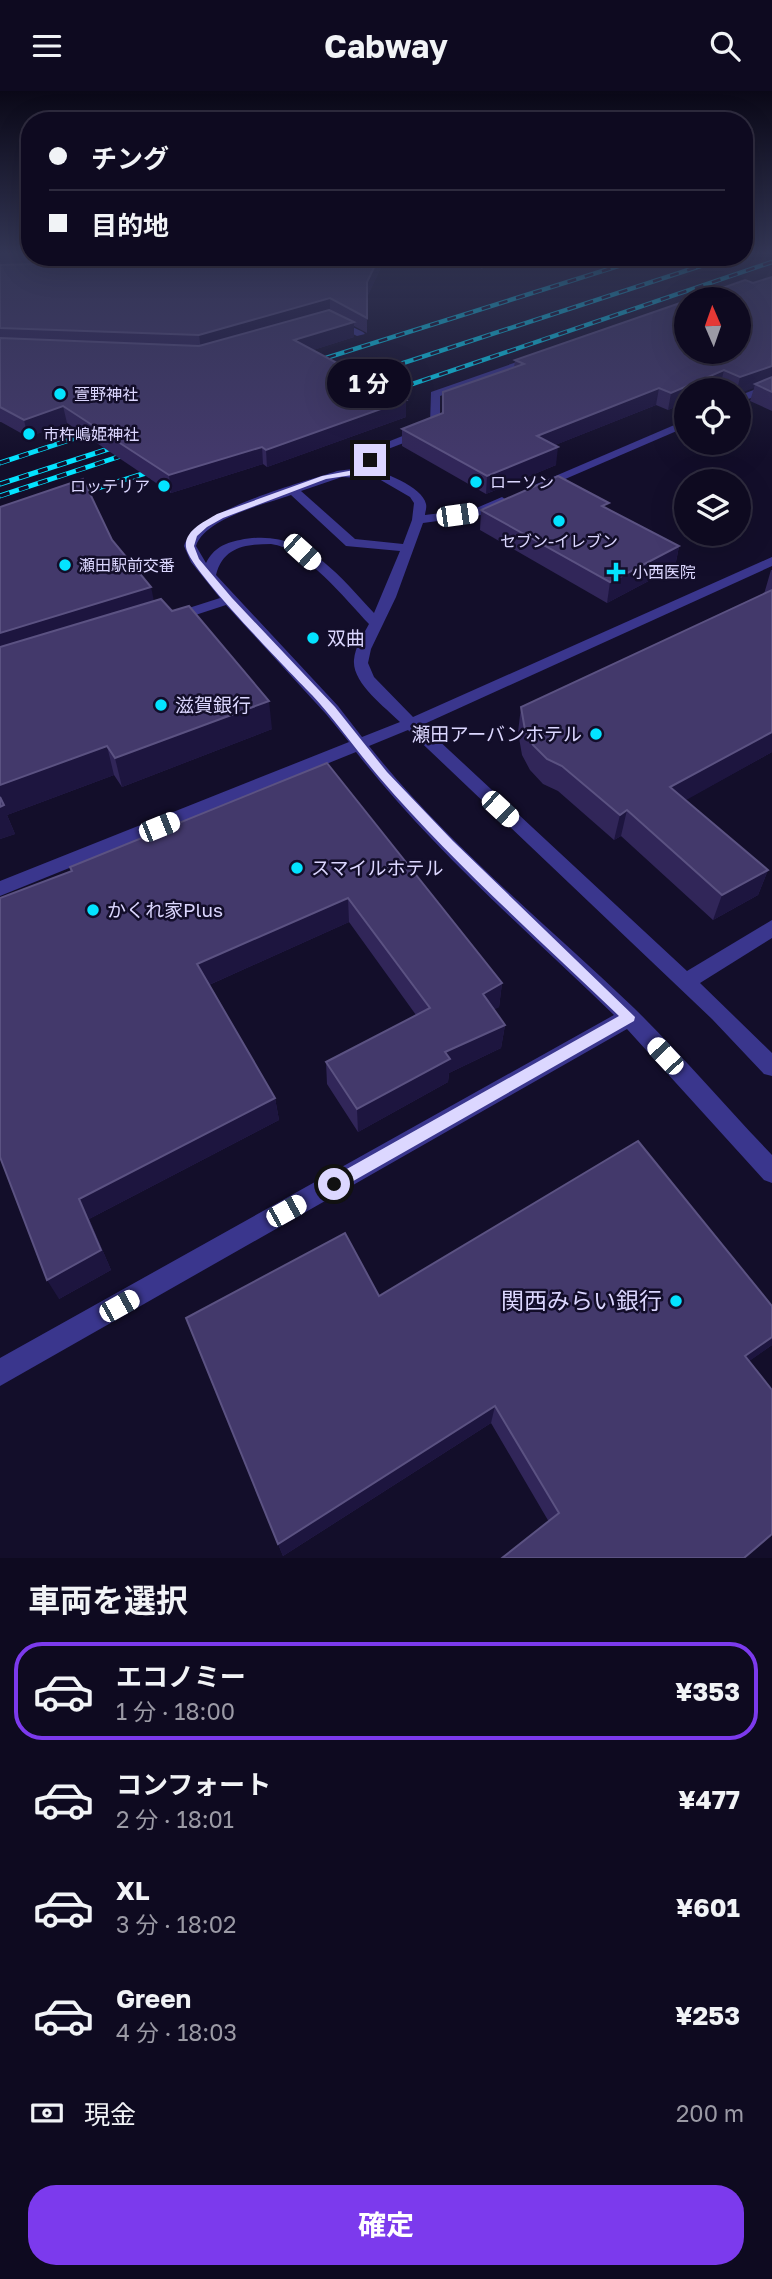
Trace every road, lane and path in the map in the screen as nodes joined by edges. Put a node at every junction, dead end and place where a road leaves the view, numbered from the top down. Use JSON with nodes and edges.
{"nodes":[{"id":1,"x":338,"y":322,"type":"edge"},
{"id":2,"x":360,"y":334,"type":"edge"},
{"id":3,"x":548,"y":355,"type":"edge"},
{"id":4,"x":772,"y":386,"type":"edge"},
{"id":5,"x":751,"y":395,"type":"edge"},
{"id":6,"x":674,"y":428,"type":"edge"},
{"id":7,"x":356,"y":472,"type":"junction"},
{"id":8,"x":292,"y":489,"type":"junction"},
{"id":9,"x":526,"y":491,"type":"edge"},
{"id":10,"x":514,"y":496,"type":"edge"},
{"id":11,"x":418,"y":520,"type":"junction"},
{"id":12,"x":407,"y":548,"type":"junction"},
{"id":13,"x":772,"y":561,"type":"edge"},
{"id":14,"x":209,"y":576,"type":"junction"},
{"id":15,"x":229,"y":600,"type":"junction"},
{"id":16,"x":376,"y":623,"type":"junction"},
{"id":17,"x":152,"y":624,"type":"edge"},
{"id":18,"x":410,"y":724,"type":"junction"},
{"id":19,"x":359,"y":744,"type":"junction"},
{"id":20,"x":0,"y":890,"type":"edge"},
{"id":21,"x":772,"y":928,"type":"edge"},
{"id":22,"x":685,"y":982,"type":"junction"},
{"id":23,"x":629,"y":1017,"type":"junction"},
{"id":24,"x":772,"y":1067,"type":"edge"},
{"id":25,"x":772,"y":1172,"type":"edge"},
{"id":26,"x":0,"y":1373,"type":"edge"}],
"edges":[{"from":1,"to":2,"type":"street"},
{"from":3,"to":7,"type":"street"},
{"from":4,"to":5,"type":"street"},
{"from":6,"to":9,"type":"street"},
{"from":7,"to":8,"type":"street"},
{"from":7,"to":11,"type":"street"},
{"from":8,"to":12,"type":"street"},
{"from":8,"to":14,"type":"street"},
{"from":10,"to":11,"type":"street"},
{"from":11,"to":12,"type":"street"},
{"from":12,"to":16,"type":"street"},
{"from":13,"to":18,"type":"street"},
{"from":14,"to":15,"type":"street"},
{"from":14,"to":16,"type":"street"},
{"from":15,"to":17,"type":"street"},
{"from":15,"to":19,"type":"street"},
{"from":16,"to":18,"type":"street"},
{"from":18,"to":19,"type":"street"},
{"from":18,"to":22,"type":"street"},
{"from":19,"to":20,"type":"street"},
{"from":19,"to":23,"type":"street"},
{"from":21,"to":22,"type":"street"},
{"from":22,"to":24,"type":"street"},
{"from":23,"to":25,"type":"street"},
{"from":23,"to":26,"type":"street"}]}
